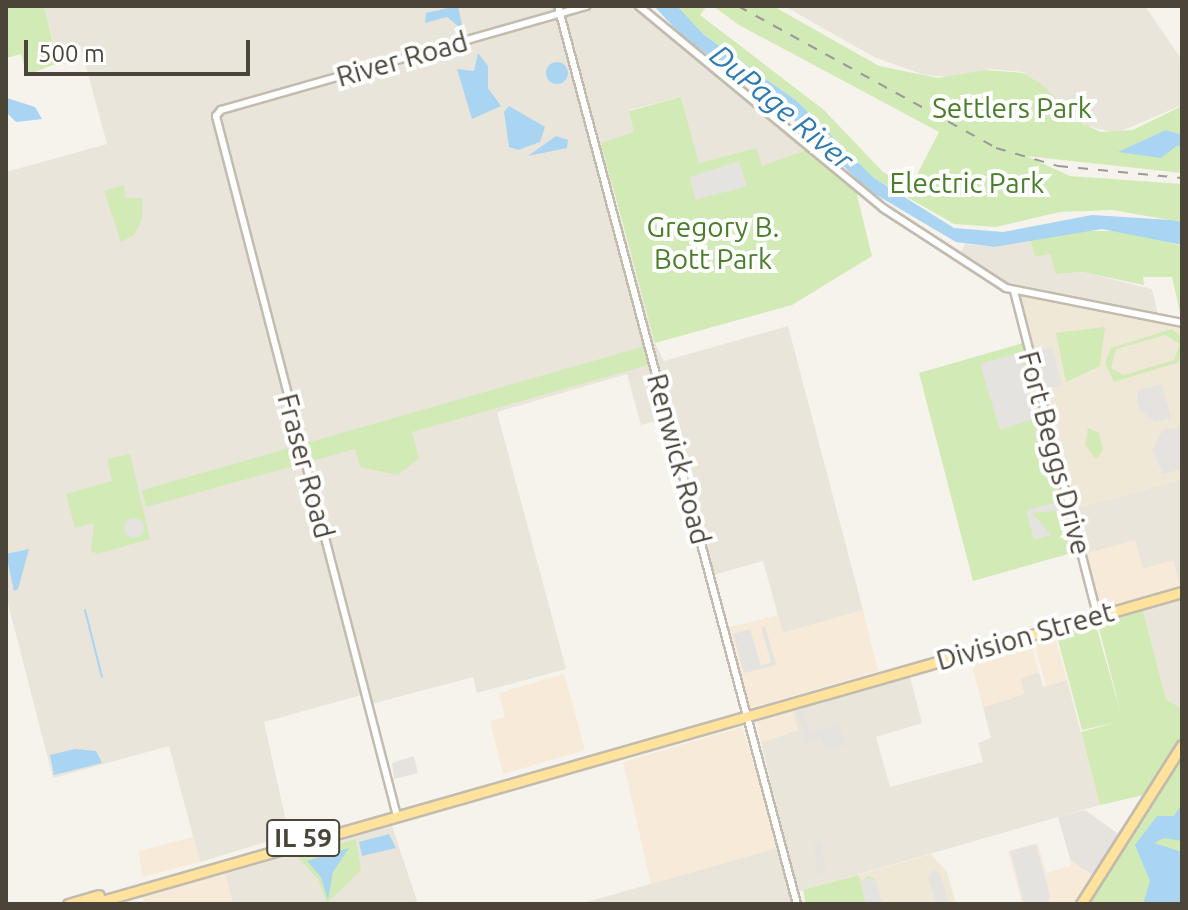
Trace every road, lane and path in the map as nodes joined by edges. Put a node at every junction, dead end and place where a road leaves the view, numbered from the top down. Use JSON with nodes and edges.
{"nodes":[{"id":1,"x":587,"y":6,"type":"edge"},
{"id":2,"x":639,"y":6,"type":"edge"},
{"id":3,"x":559,"y":10,"type":"edge"},
{"id":4,"x":217,"y":114,"type":"joint"},
{"id":5,"x":1014,"y":291,"type":"junction"},
{"id":6,"x":1182,"y":323,"type":"edge"},
{"id":7,"x":1182,"y":592,"type":"edge"},
{"id":8,"x":1097,"y":615,"type":"junction"},
{"id":9,"x":747,"y":715,"type":"junction"},
{"id":10,"x":1182,"y":745,"type":"edge"},
{"id":11,"x":397,"y":814,"type":"junction"},
{"id":12,"x":68,"y":904,"type":"edge"},
{"id":13,"x":91,"y":904,"type":"edge"},
{"id":14,"x":797,"y":904,"type":"edge"},
{"id":15,"x":1081,"y":904,"type":"edge"}],
"edges":[{"from":1,"to":3,"type":"street","name":"River Road"},
{"from":2,"to":5,"type":"street"},
{"from":3,"to":4,"type":"street","name":"River Road"},
{"from":3,"to":9,"type":"street","name":"Renwick Road"},
{"from":4,"to":11,"type":"street","name":"Fraser Road"},
{"from":5,"to":6,"type":"street"},
{"from":5,"to":8,"type":"street","name":"Fort Beggs Drive"},
{"from":7,"to":8,"type":"main road","name":"Division Street","number":"IL 59"},
{"from":8,"to":9,"type":"main road","name":"Division Street","number":"IL 59"},
{"from":9,"to":11,"type":"main road","number":"IL 59"},
{"from":9,"to":14,"type":"street","name":"Renwick Road"},
{"from":10,"to":15,"type":"main road"},
{"from":11,"to":12,"type":"main road","number":"IL 59"},
{"from":11,"to":13,"type":"main road","number":"IL 59"}]}
